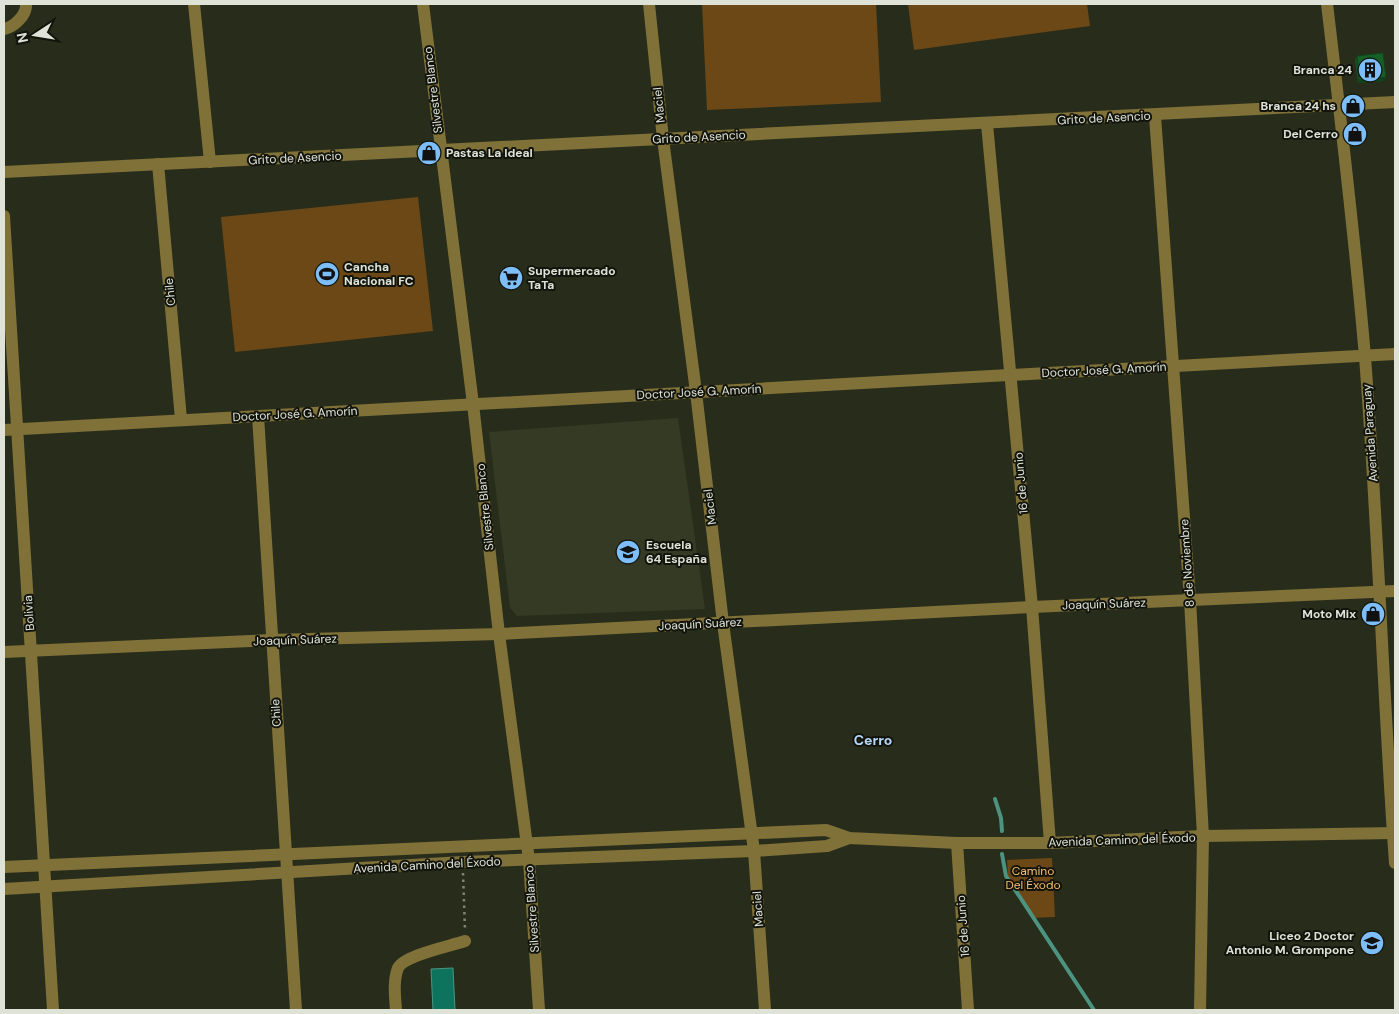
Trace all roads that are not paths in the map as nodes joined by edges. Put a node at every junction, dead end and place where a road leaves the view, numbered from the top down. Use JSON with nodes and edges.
{"nodes":[{"id":1,"x":26,"y":4,"type":"edge"},
{"id":2,"x":194,"y":4,"type":"edge"},
{"id":3,"x":423,"y":4,"type":"edge"},
{"id":4,"x":649,"y":4,"type":"edge"},
{"id":5,"x":1327,"y":4,"type":"edge"},
{"id":6,"x":4,"y":29,"type":"edge"},
{"id":7,"x":1395,"y":102,"type":"edge"},
{"id":8,"x":1340,"y":104,"type":"junction"},
{"id":9,"x":1155,"y":116,"type":"junction"},
{"id":10,"x":987,"y":124,"type":"junction"},
{"id":11,"x":663,"y":139,"type":"junction"},
{"id":12,"x":441,"y":151,"type":"junction"},
{"id":13,"x":210,"y":162,"type":"junction"},
{"id":14,"x":158,"y":164,"type":"junction"},
{"id":15,"x":4,"y":172,"type":"edge"},
{"id":16,"x":4,"y":216,"type":"edge"},
{"id":17,"x":1395,"y":354,"type":"edge"},
{"id":18,"x":1365,"y":356,"type":"junction"},
{"id":19,"x":1174,"y":366,"type":"junction"},
{"id":20,"x":1011,"y":375,"type":"junction"},
{"id":21,"x":696,"y":392,"type":"junction"},
{"id":22,"x":473,"y":404,"type":"junction"},
{"id":23,"x":258,"y":416,"type":"junction"},
{"id":24,"x":181,"y":419,"type":"junction"},
{"id":25,"x":18,"y":429,"type":"junction"},
{"id":26,"x":4,"y":430,"type":"edge"},
{"id":27,"x":1395,"y":591,"type":"edge"},
{"id":28,"x":1381,"y":592,"type":"junction"},
{"id":29,"x":1190,"y":600,"type":"junction"},
{"id":30,"x":1032,"y":607,"type":"junction"},
{"id":31,"x":723,"y":623,"type":"junction"},
{"id":32,"x":499,"y":634,"type":"junction"},
{"id":33,"x":271,"y":640,"type":"junction"},
{"id":34,"x":32,"y":651,"type":"junction"},
{"id":35,"x":4,"y":652,"type":"edge"},
{"id":36,"x":752,"y":833,"type":"junction"},
{"id":37,"x":1394,"y":833,"type":"edge"},
{"id":38,"x":1203,"y":836,"type":"junction"},
{"id":39,"x":849,"y":838,"type":"junction"},
{"id":40,"x":527,"y":843,"type":"junction"},
{"id":41,"x":957,"y":843,"type":"junction"},
{"id":42,"x":1050,"y":843,"type":"junction"},
{"id":43,"x":754,"y":851,"type":"junction"},
{"id":44,"x":285,"y":855,"type":"junction"},
{"id":45,"x":529,"y":860,"type":"junction"},
{"id":46,"x":1395,"y":863,"type":"edge"},
{"id":47,"x":45,"y":864,"type":"junction"},
{"id":48,"x":4,"y":866,"type":"edge"},
{"id":49,"x":286,"y":872,"type":"junction"},
{"id":50,"x":45,"y":886,"type":"junction"},
{"id":51,"x":4,"y":889,"type":"edge"},
{"id":52,"x":465,"y":941,"type":"road end"},
{"id":53,"x":53,"y":1010,"type":"edge"},
{"id":54,"x":296,"y":1010,"type":"edge"},
{"id":55,"x":396,"y":1010,"type":"edge"},
{"id":56,"x":539,"y":1010,"type":"edge"},
{"id":57,"x":765,"y":1010,"type":"edge"},
{"id":58,"x":968,"y":1010,"type":"edge"},
{"id":59,"x":1200,"y":1010,"type":"edge"}],
"edges":[{"from":1,"to":6,"type":"street"},
{"from":2,"to":13,"type":"street"},
{"from":3,"to":12,"type":"street","name":"Silvestre Blanco"},
{"from":4,"to":11,"type":"street","name":"Maciel"},
{"from":5,"to":8,"type":"street","name":"Avenida Paraguay"},
{"from":7,"to":8,"type":"street","name":"Grito de Asencio"},
{"from":8,"to":9,"type":"street","name":"Grito de Asencio"},
{"from":8,"to":18,"type":"street","name":"Avenida Paraguay"},
{"from":9,"to":10,"type":"street","name":"Grito de Asencio"},
{"from":9,"to":19,"type":"street","name":"8 de Noviembre"},
{"from":10,"to":11,"type":"street","name":"Grito de Asencio"},
{"from":10,"to":20,"type":"street","name":"16 de Junio"},
{"from":11,"to":12,"type":"street","name":"Grito de Asencio"},
{"from":11,"to":21,"type":"street","name":"Maciel"},
{"from":12,"to":13,"type":"street","name":"Grito de Asencio"},
{"from":12,"to":22,"type":"street","name":"Silvestre Blanco"},
{"from":13,"to":14,"type":"street","name":"Grito de Asencio"},
{"from":14,"to":15,"type":"street","name":"Grito de Asencio"},
{"from":14,"to":24,"type":"street","name":"Chile"},
{"from":16,"to":25,"type":"street","name":"Bolivia"},
{"from":17,"to":18,"type":"street","name":"Doctor José G. Amorín"},
{"from":18,"to":19,"type":"street","name":"Doctor José G. Amorín"},
{"from":18,"to":28,"type":"street","name":"Avenida Paraguay"},
{"from":19,"to":20,"type":"street","name":"Doctor José G. Amorín"},
{"from":19,"to":29,"type":"street","name":"8 de Noviembre"},
{"from":20,"to":21,"type":"street","name":"Doctor José G. Amorín"},
{"from":20,"to":30,"type":"street","name":"16 de Junio"},
{"from":21,"to":22,"type":"street","name":"Doctor José G. Amorín"},
{"from":21,"to":31,"type":"street","name":"Maciel"},
{"from":22,"to":23,"type":"street","name":"Doctor José G. Amorín"},
{"from":22,"to":32,"type":"street","name":"Silvestre Blanco"},
{"from":23,"to":24,"type":"street","name":"Doctor José G. Amorín"},
{"from":23,"to":33,"type":"street","name":"Chile"},
{"from":24,"to":25,"type":"street","name":"Doctor José G. Amorín"},
{"from":25,"to":26,"type":"street","name":"Doctor José G. Amorín"},
{"from":25,"to":34,"type":"street","name":"Bolivia"},
{"from":27,"to":28,"type":"street","name":"Joaquín Suárez"},
{"from":28,"to":29,"type":"street","name":"Joaquín Suárez"},
{"from":28,"to":37,"type":"street","name":"Avenida Paraguay"},
{"from":29,"to":30,"type":"street","name":"Joaquín Suárez"},
{"from":29,"to":38,"type":"street","name":"8 de Noviembre"},
{"from":30,"to":31,"type":"street","name":"Joaquín Suárez"},
{"from":30,"to":42,"type":"street","name":"16 de Junio"},
{"from":31,"to":32,"type":"street","name":"Joaquín Suárez"},
{"from":31,"to":36,"type":"street","name":"Maciel"},
{"from":32,"to":33,"type":"street","name":"Joaquín Suárez"},
{"from":32,"to":40,"type":"street","name":"Silvestre Blanco"},
{"from":33,"to":34,"type":"street","name":"Joaquín Suárez"},
{"from":33,"to":44,"type":"street","name":"Chile"},
{"from":34,"to":35,"type":"street","name":"Joaquín Suárez"},
{"from":34,"to":47,"type":"street","name":"Bolivia"},
{"from":36,"to":39,"type":"street","name":"Avenida Camino del Éxodo"},
{"from":36,"to":40,"type":"street","name":"Avenida Camino del Éxodo"},
{"from":36,"to":43,"type":"street","name":"Maciel"},
{"from":37,"to":38,"type":"street","name":"Avenida Camino del Éxodo"},
{"from":37,"to":46,"type":"street","name":"Avenida Paraguay"},
{"from":38,"to":42,"type":"street","name":"Avenida Camino del Éxodo"},
{"from":38,"to":59,"type":"street","name":"8 de Noviembre"},
{"from":39,"to":41,"type":"street","name":"Avenida Camino del Éxodo"},
{"from":39,"to":43,"type":"street","name":"Avenida Camino del Éxodo"},
{"from":40,"to":44,"type":"street","name":"Avenida Camino del Éxodo"},
{"from":40,"to":45,"type":"street","name":"Silvestre Blanco"},
{"from":41,"to":42,"type":"street","name":"Avenida Camino del Éxodo"},
{"from":41,"to":58,"type":"street","name":"16 de Junio"},
{"from":43,"to":45,"type":"street","name":"Avenida Camino del Éxodo"},
{"from":43,"to":57,"type":"street","name":"Maciel"},
{"from":44,"to":47,"type":"street","name":"Avenida Camino del Éxodo"},
{"from":44,"to":49,"type":"street","name":"Chile"},
{"from":45,"to":49,"type":"street","name":"Avenida Camino del Éxodo"},
{"from":45,"to":56,"type":"street","name":"Silvestre Blanco"},
{"from":47,"to":48,"type":"street","name":"Avenida Camino del Éxodo"},
{"from":47,"to":50,"type":"street","name":"Bolivia"},
{"from":49,"to":50,"type":"street","name":"Avenida Camino del Éxodo"},
{"from":49,"to":54,"type":"street","name":"Chile"},
{"from":50,"to":51,"type":"street","name":"Avenida Camino del Éxodo"},
{"from":50,"to":53,"type":"street","name":"Bolivia"},
{"from":52,"to":55,"type":"street"}]}
